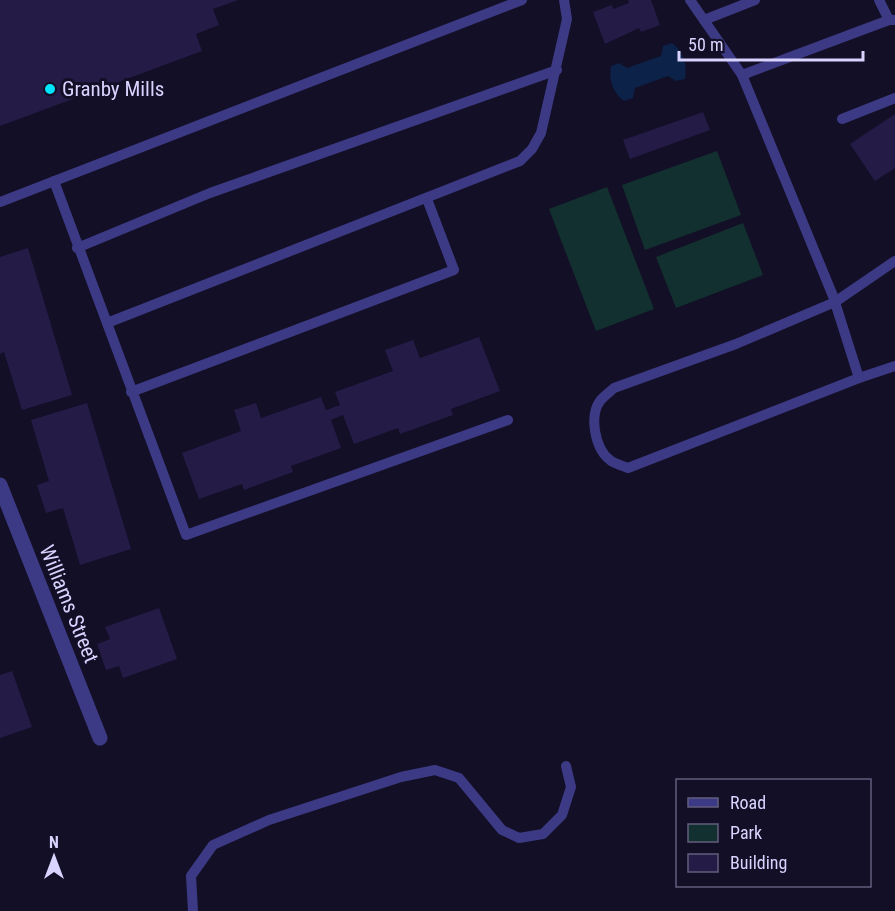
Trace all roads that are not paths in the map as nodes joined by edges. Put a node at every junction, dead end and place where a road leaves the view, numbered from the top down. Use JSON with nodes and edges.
{"nodes":[{"id":1,"x":522,"y":0,"type":"edge"},
{"id":2,"x":564,"y":0,"type":"edge"},
{"id":3,"x":690,"y":0,"type":"edge"},
{"id":4,"x":755,"y":0,"type":"edge"},
{"id":5,"x":879,"y":0,"type":"edge"},
{"id":6,"x":704,"y":20,"type":"junction"},
{"id":7,"x":892,"y":20,"type":"edge"},
{"id":8,"x":557,"y":69,"type":"junction"},
{"id":9,"x":742,"y":75,"type":"junction"},
{"id":10,"x":895,"y":98,"type":"edge"},
{"id":11,"x":842,"y":119,"type":"dead end"},
{"id":12,"x":54,"y":181,"type":"junction"},
{"id":13,"x":427,"y":199,"type":"junction"},
{"id":14,"x":0,"y":202,"type":"edge"},
{"id":15,"x":77,"y":248,"type":"junction"},
{"id":16,"x":895,"y":261,"type":"edge"},
{"id":17,"x":835,"y":302,"type":"junction"},
{"id":18,"x":107,"y":323,"type":"junction"},
{"id":19,"x":895,"y":366,"type":"edge"},
{"id":20,"x":860,"y":378,"type":"junction"},
{"id":21,"x":132,"y":392,"type":"junction"},
{"id":22,"x":508,"y":420,"type":"dead end"},
{"id":23,"x":0,"y":485,"type":"edge"},
{"id":24,"x":99,"y":738,"type":"dead end"},
{"id":25,"x":566,"y":766,"type":"dead end"},
{"id":26,"x":193,"y":911,"type":"edge"}],
"edges":[{"from":1,"to":12,"type":"lane"},
{"from":2,"to":8,"type":"lane"},
{"from":3,"to":6,"type":"lane"},
{"from":4,"to":6,"type":"lane"},
{"from":5,"to":7,"type":"lane"},
{"from":6,"to":9,"type":"lane"},
{"from":7,"to":9,"type":"lane"},
{"from":8,"to":13,"type":"lane"},
{"from":8,"to":15,"type":"lane"},
{"from":9,"to":17,"type":"lane"},
{"from":10,"to":11,"type":"lane"},
{"from":12,"to":14,"type":"lane"},
{"from":12,"to":15,"type":"lane"},
{"from":13,"to":18,"type":"lane"},
{"from":13,"to":21,"type":"lane"},
{"from":15,"to":18,"type":"lane"},
{"from":16,"to":17,"type":"lane"},
{"from":17,"to":20,"type":"lane"},
{"from":17,"to":20,"type":"lane"},
{"from":18,"to":21,"type":"lane"},
{"from":19,"to":20,"type":"lane"},
{"from":21,"to":22,"type":"lane"},
{"from":23,"to":24,"type":"street","name":"Williams Street"},
{"from":25,"to":26,"type":"lane"}]}
